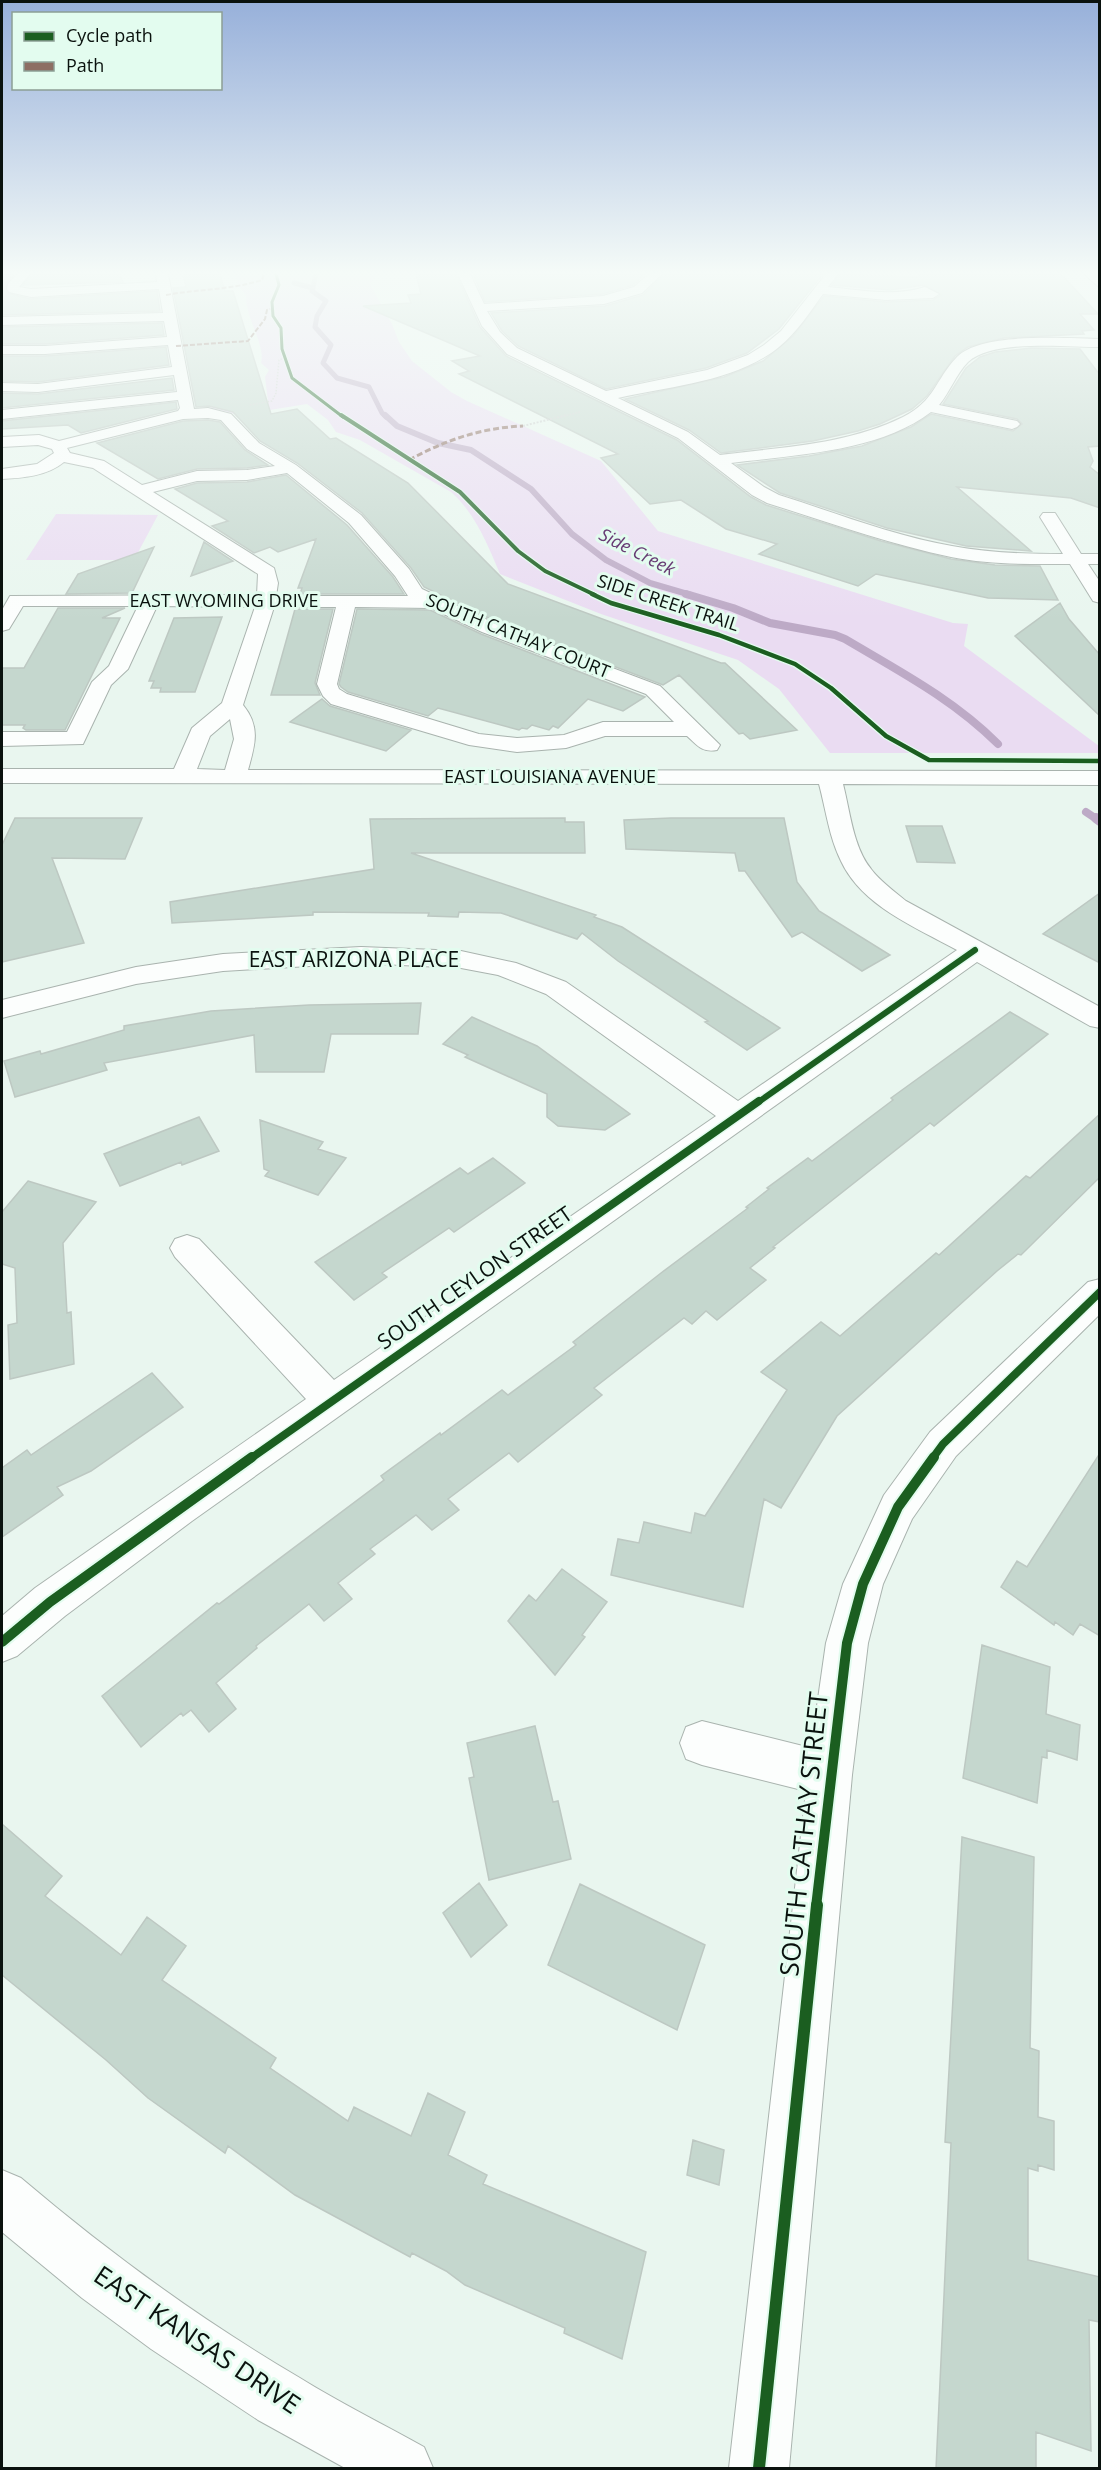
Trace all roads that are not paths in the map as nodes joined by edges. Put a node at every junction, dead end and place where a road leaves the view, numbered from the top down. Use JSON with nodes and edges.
{"nodes":[{"id":1,"x":184,"y":389,"type":"edge"},
{"id":2,"x":592,"y":389,"type":"edge"},
{"id":3,"x":648,"y":389,"type":"edge"},
{"id":4,"x":946,"y":389,"type":"edge"},
{"id":5,"x":185,"y":394,"type":"junction"},
{"id":6,"x":612,"y":399,"type":"junction"},
{"id":7,"x":929,"y":407,"type":"junction"},
{"id":8,"x":183,"y":414,"type":"junction"},
{"id":9,"x":2,"y":415,"type":"edge"},
{"id":10,"x":1012,"y":424,"type":"dead end"},
{"id":11,"x":2,"y":442,"type":"edge"},
{"id":12,"x":59,"y":451,"type":"junction"},
{"id":13,"x":718,"y":460,"type":"junction"},
{"id":14,"x":291,"y":468,"type":"junction"},
{"id":15,"x":2,"y":474,"type":"edge"},
{"id":16,"x":140,"y":490,"type":"junction"},
{"id":17,"x":1049,"y":517,"type":"dead end"},
{"id":18,"x":1075,"y":559,"type":"junction"},
{"id":19,"x":1100,"y":559,"type":"edge"},
{"id":20,"x":1100,"y":597,"type":"edge"},
{"id":21,"x":150,"y":601,"type":"junction"},
{"id":22,"x":266,"y":602,"type":"junction"},
{"id":23,"x":347,"y":602,"type":"junction"},
{"id":24,"x":430,"y":602,"type":"junction"},
{"id":25,"x":2,"y":625,"type":"edge"},
{"id":26,"x":232,"y":706,"type":"junction"},
{"id":27,"x":692,"y":729,"type":"junction"},
{"id":28,"x":2,"y":739,"type":"edge"},
{"id":29,"x":709,"y":746,"type":"dead end"},
{"id":30,"x":2,"y":776,"type":"edge"},
{"id":31,"x":183,"y":776,"type":"junction"},
{"id":32,"x":235,"y":776,"type":"junction"},
{"id":33,"x":829,"y":777,"type":"junction"},
{"id":34,"x":1100,"y":777,"type":"edge"},
{"id":35,"x":975,"y":950,"type":"junction"},
{"id":36,"x":2,"y":1009,"type":"edge"},
{"id":37,"x":1100,"y":1019,"type":"edge"},
{"id":38,"x":738,"y":1116,"type":"junction"},
{"id":39,"x":187,"y":1248,"type":"dead end"},
{"id":40,"x":1100,"y":1292,"type":"edge"},
{"id":41,"x":331,"y":1401,"type":"junction"},
{"id":42,"x":2,"y":1642,"type":"edge"},
{"id":43,"x":702,"y":1743,"type":"dead end"},
{"id":44,"x":830,"y":1775,"type":"junction"},
{"id":45,"x":2,"y":2198,"type":"edge"},
{"id":46,"x":403,"y":2469,"type":"edge"},
{"id":47,"x":759,"y":2469,"type":"edge"}],
"edges":[{"from":1,"to":5,"type":"street"},
{"from":2,"to":6,"type":"street"},
{"from":3,"to":6,"type":"street"},
{"from":4,"to":7,"type":"street"},
{"from":5,"to":8,"type":"street"},
{"from":5,"to":9,"type":"street"},
{"from":6,"to":13,"type":"street"},
{"from":7,"to":10,"type":"street"},
{"from":7,"to":13,"type":"street"},
{"from":8,"to":12,"type":"street","name":"SOUTH CATHAY COURT"},
{"from":8,"to":14,"type":"street","name":"SOUTH CATHAY COURT"},
{"from":11,"to":12,"type":"street"},
{"from":12,"to":15,"type":"street"},
{"from":12,"to":16,"type":"street"},
{"from":13,"to":18,"type":"street"},
{"from":14,"to":16,"type":"street"},
{"from":14,"to":24,"type":"street","name":"SOUTH CATHAY COURT"},
{"from":16,"to":22,"type":"street"},
{"from":17,"to":18,"type":"street"},
{"from":18,"to":19,"type":"street"},
{"from":18,"to":20,"type":"street"},
{"from":21,"to":22,"type":"street","name":"EAST WYOMING DRIVE"},
{"from":21,"to":25,"type":"street","name":"EAST WYOMING DRIVE"},
{"from":21,"to":28,"type":"street"},
{"from":22,"to":23,"type":"street","name":"EAST WYOMING DRIVE"},
{"from":22,"to":26,"type":"street"},
{"from":23,"to":24,"type":"street","name":"EAST WYOMING DRIVE"},
{"from":23,"to":27,"type":"street"},
{"from":24,"to":27,"type":"street","name":"SOUTH CATHAY COURT"},
{"from":26,"to":31,"type":"street"},
{"from":26,"to":32,"type":"street"},
{"from":27,"to":29,"type":"street","name":"SOUTH CATHAY COURT"},
{"from":30,"to":31,"type":"street","name":"EAST LOUISIANA AVENUE"},
{"from":31,"to":32,"type":"street","name":"EAST LOUISIANA AVENUE"},
{"from":32,"to":33,"type":"street","name":"EAST LOUISIANA AVENUE"},
{"from":33,"to":34,"type":"street","name":"EAST LOUISIANA AVENUE"},
{"from":33,"to":35,"type":"street"},
{"from":35,"to":37,"type":"street"},
{"from":35,"to":38,"type":"street","name":"SOUTH CEYLON STREET"},
{"from":36,"to":38,"type":"street","name":"EAST ARIZONA PLACE"},
{"from":38,"to":41,"type":"street","name":"SOUTH CEYLON STREET"},
{"from":39,"to":41,"type":"street"},
{"from":40,"to":44,"type":"street","name":"SOUTH CATHAY STREET"},
{"from":41,"to":42,"type":"street","name":"SOUTH CEYLON STREET"},
{"from":43,"to":44,"type":"street","name":"SOUTH CATHAY STREET"},
{"from":44,"to":47,"type":"street","name":"SOUTH CATHAY STREET"},
{"from":45,"to":46,"type":"street","name":"EAST KANSAS DRIVE"}]}
